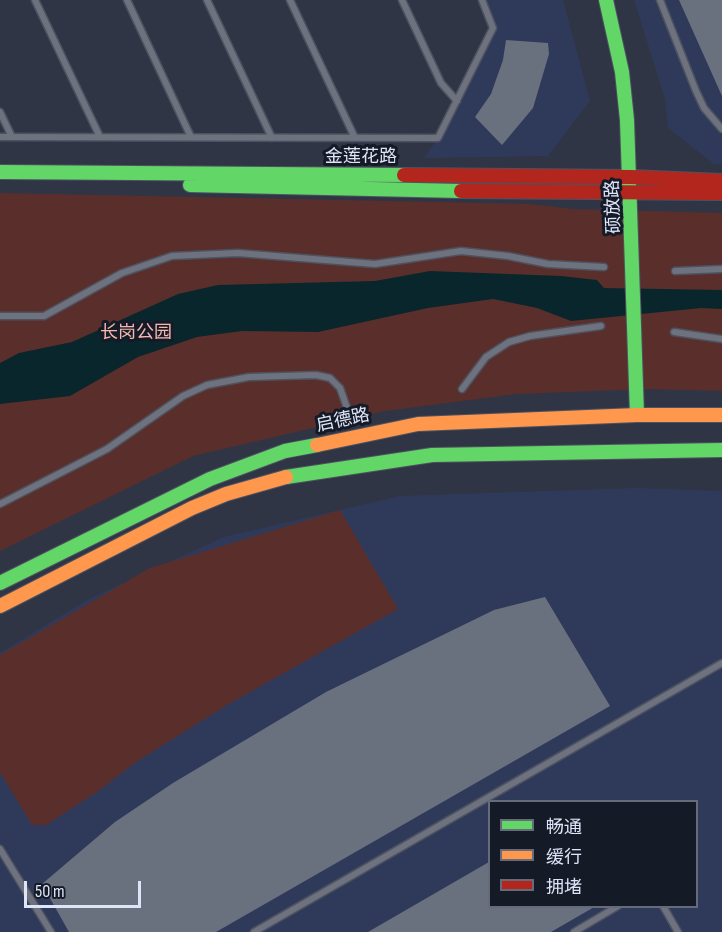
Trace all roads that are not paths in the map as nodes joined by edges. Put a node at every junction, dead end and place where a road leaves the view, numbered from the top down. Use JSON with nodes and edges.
{"nodes":[{"id":1,"x":35,"y":0,"type":"edge"},
{"id":2,"x":127,"y":0,"type":"edge"},
{"id":3,"x":207,"y":0,"type":"edge"},
{"id":4,"x":290,"y":0,"type":"edge"},
{"id":5,"x":402,"y":0,"type":"edge"},
{"id":6,"x":482,"y":0,"type":"edge"},
{"id":7,"x":606,"y":0,"type":"edge"},
{"id":8,"x":660,"y":0,"type":"edge"},
{"id":9,"x":457,"y":101,"type":"junction"},
{"id":10,"x":0,"y":112,"type":"edge"},
{"id":11,"x":722,"y":129,"type":"edge"},
{"id":12,"x":0,"y":137,"type":"edge"},
{"id":13,"x":12,"y":137,"type":"junction"},
{"id":14,"x":100,"y":137,"type":"junction"},
{"id":15,"x":191,"y":137,"type":"junction"},
{"id":16,"x":272,"y":138,"type":"junction"},
{"id":17,"x":355,"y":138,"type":"junction"},
{"id":18,"x":0,"y":172,"type":"edge"},
{"id":19,"x":631,"y":177,"type":"junction"},
{"id":20,"x":722,"y":181,"type":"edge"},
{"id":21,"x":0,"y":182,"type":"edge"},
{"id":22,"x":722,"y":193,"type":"edge"},
{"id":23,"x":632,"y":194,"type":"junction"},
{"id":24,"x":604,"y":267,"type":"dead end"},
{"id":25,"x":722,"y":269,"type":"edge"},
{"id":26,"x":675,"y":271,"type":"dead end"},
{"id":27,"x":0,"y":316,"type":"edge"},
{"id":28,"x":601,"y":326,"type":"dead end"},
{"id":29,"x":674,"y":332,"type":"dead end"},
{"id":30,"x":722,"y":339,"type":"edge"},
{"id":31,"x":462,"y":389,"type":"dead end"},
{"id":32,"x":637,"y":415,"type":"junction"},
{"id":33,"x":722,"y":416,"type":"edge"},
{"id":34,"x":351,"y":419,"type":"dead end"},
{"id":35,"x":722,"y":450,"type":"edge"},
{"id":36,"x":0,"y":504,"type":"edge"},
{"id":37,"x":0,"y":583,"type":"edge"},
{"id":38,"x":0,"y":606,"type":"edge"},
{"id":39,"x":722,"y":663,"type":"edge"},
{"id":40,"x":0,"y":849,"type":"edge"},
{"id":41,"x":615,"y":908,"type":"edge"},
{"id":42,"x":664,"y":908,"type":"edge"},
{"id":43,"x":51,"y":932,"type":"edge"},
{"id":44,"x":254,"y":932,"type":"edge"},
{"id":45,"x":574,"y":932,"type":"edge"},
{"id":46,"x":678,"y":932,"type":"edge"}],
"edges":[{"from":1,"to":14,"type":"lane"},
{"from":2,"to":15,"type":"lane"},
{"from":3,"to":16,"type":"lane"},
{"from":4,"to":17,"type":"lane"},
{"from":5,"to":9,"type":"lane"},
{"from":6,"to":9,"type":"lane"},
{"from":7,"to":19,"type":"street","name":"硕放路"},
{"from":8,"to":11,"type":"lane"},
{"from":9,"to":17,"type":"lane"},
{"from":10,"to":13,"type":"lane"},
{"from":12,"to":13,"type":"lane"},
{"from":13,"to":14,"type":"lane"},
{"from":14,"to":15,"type":"lane"},
{"from":15,"to":16,"type":"lane"},
{"from":16,"to":17,"type":"lane"},
{"from":18,"to":19,"type":"street","name":"金莲花路"},
{"from":19,"to":20,"type":"street","name":"金莲花路"},
{"from":19,"to":23,"type":"street","name":"硕放路"},
{"from":21,"to":23,"type":"street","name":"金莲花路"},
{"from":22,"to":23,"type":"street","name":"金莲花路"},
{"from":23,"to":32,"type":"street","name":"硕放路"},
{"from":24,"to":27,"type":"lane"},
{"from":25,"to":26,"type":"lane"},
{"from":28,"to":31,"type":"lane"},
{"from":29,"to":30,"type":"lane"},
{"from":32,"to":33,"type":"street","name":"启德路"},
{"from":32,"to":37,"type":"street","name":"启德路"},
{"from":34,"to":36,"type":"lane"},
{"from":35,"to":38,"type":"street"},
{"from":39,"to":44,"type":"lane"},
{"from":40,"to":43,"type":"lane"},
{"from":41,"to":45,"type":"lane"},
{"from":42,"to":46,"type":"lane"}]}
